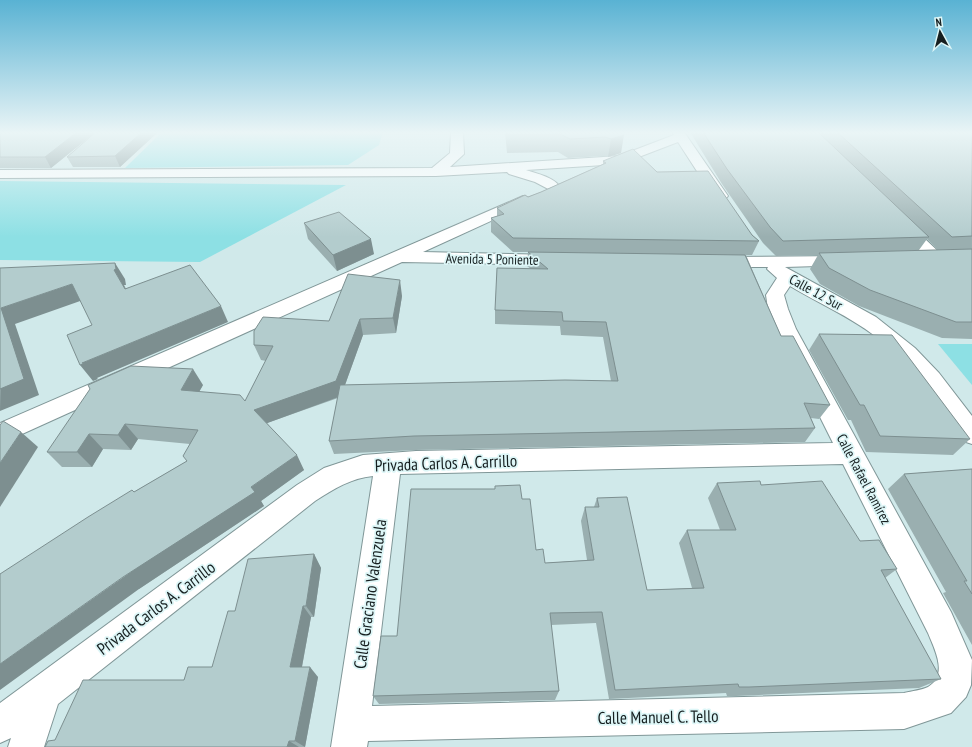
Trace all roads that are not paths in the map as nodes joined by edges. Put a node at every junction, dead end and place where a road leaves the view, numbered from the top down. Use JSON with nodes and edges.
{"nodes":[{"id":1,"x":64,"y":167,"type":"edge"},
{"id":2,"x":442,"y":167,"type":"edge"},
{"id":3,"x":527,"y":167,"type":"edge"},
{"id":4,"x":602,"y":167,"type":"edge"},
{"id":5,"x":701,"y":167,"type":"edge"},
{"id":6,"x":499,"y":169,"type":"junction"},
{"id":7,"x":436,"y":172,"type":"junction"},
{"id":8,"x":0,"y":174,"type":"edge"},
{"id":9,"x":55,"y":174,"type":"junction"},
{"id":10,"x":554,"y":188,"type":"junction"},
{"id":11,"x":729,"y":209,"type":"edge"},
{"id":12,"x":890,"y":214,"type":"edge"},
{"id":13,"x":751,"y":242,"type":"edge"},
{"id":14,"x":396,"y":257,"type":"junction"},
{"id":15,"x":911,"y":259,"type":"edge"},
{"id":16,"x":570,"y":260,"type":"edge"},
{"id":17,"x":864,"y":260,"type":"edge"},
{"id":18,"x":705,"y":262,"type":"edge"},
{"id":19,"x":778,"y":270,"type":"junction"},
{"id":20,"x":0,"y":434,"type":"edge"},
{"id":21,"x":972,"y":434,"type":"edge"},
{"id":22,"x":850,"y":453,"type":"junction"},
{"id":23,"x":388,"y":464,"type":"junction"},
{"id":24,"x":954,"y":685,"type":"joint"},
{"id":25,"x":44,"y":693,"type":"junction"},
{"id":26,"x":0,"y":725,"type":"edge"},
{"id":27,"x":351,"y":736,"type":"edge"},
{"id":28,"x":26,"y":747,"type":"edge"}],
"edges":[{"from":1,"to":9,"type":"street"},
{"from":2,"to":7,"type":"street"},
{"from":3,"to":6,"type":"street"},
{"from":4,"to":10,"type":"street","name":"Avenida 5 Poniente"},
{"from":5,"to":11,"type":"street"},
{"from":6,"to":7,"type":"street"},
{"from":6,"to":10,"type":"street"},
{"from":7,"to":9,"type":"street"},
{"from":8,"to":9,"type":"street"},
{"from":10,"to":14,"type":"street","name":"Avenida 5 Poniente"},
{"from":12,"to":15,"type":"street"},
{"from":13,"to":19,"type":"street","name":"Calle 12 Sur"},
{"from":14,"to":16,"type":"street","name":"Avenida 5 Poniente"},
{"from":14,"to":20,"type":"street","name":"Avenida 5 Poniente"},
{"from":17,"to":19,"type":"street"},
{"from":18,"to":19,"type":"street"},
{"from":19,"to":21,"type":"street","name":"Calle 12 Sur"},
{"from":19,"to":22,"type":"street","name":"Calle Rafael Ramírez"},
{"from":22,"to":23,"type":"street","name":"Privada Carlos A. Carrillo"},
{"from":22,"to":24,"type":"street","name":"Calle Rafael Ramírez"},
{"from":23,"to":25,"type":"street","name":"Privada Carlos A. Carrillo"},
{"from":23,"to":27,"type":"street","name":"Calle Graciano Valenzuela"},
{"from":24,"to":27,"type":"street","name":"Calle Manuel C. Tello"},
{"from":25,"to":26,"type":"street","name":"Privada Carlos A. Carrillo"},
{"from":25,"to":28,"type":"street"}]}
